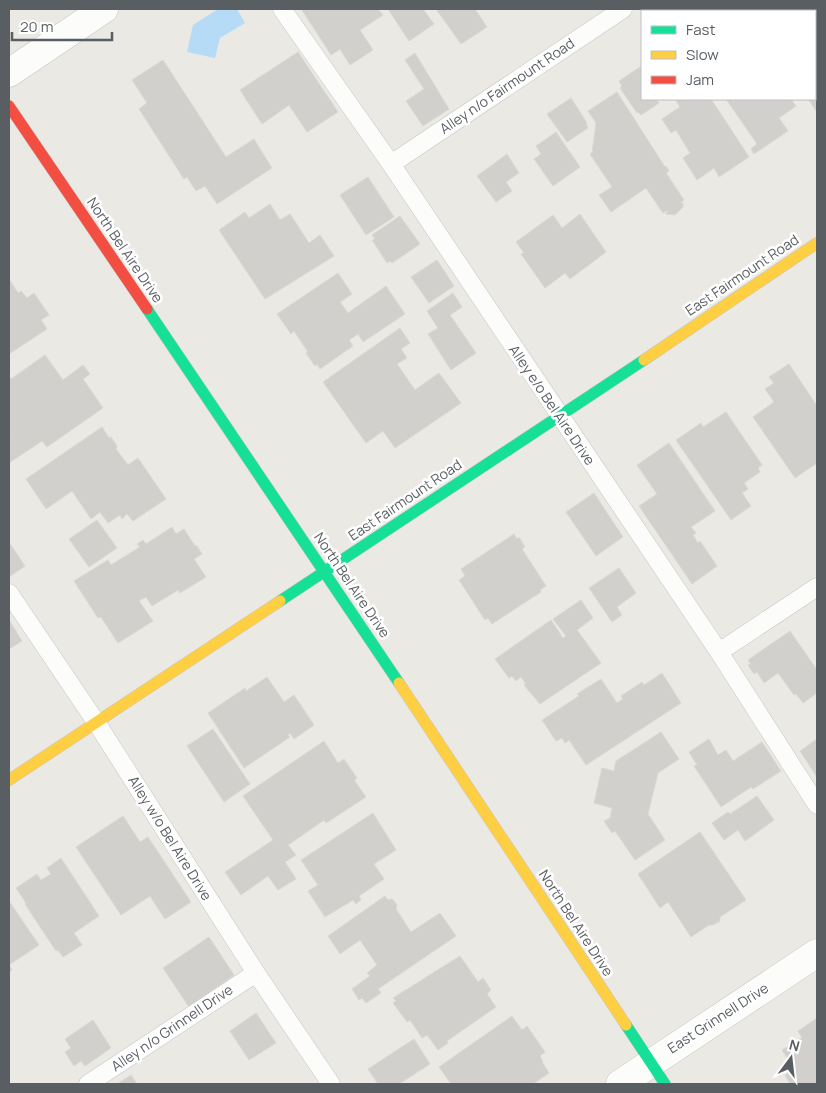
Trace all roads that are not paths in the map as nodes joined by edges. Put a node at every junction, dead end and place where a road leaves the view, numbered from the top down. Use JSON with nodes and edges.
{"nodes":[{"id":1,"x":104,"y":9,"type":"edge"},
{"id":2,"x":282,"y":9,"type":"edge"},
{"id":3,"x":623,"y":9,"type":"edge"},
{"id":4,"x":9,"y":72,"type":"edge"},
{"id":5,"x":9,"y":106,"type":"edge"},
{"id":6,"x":391,"y":164,"type":"junction"},
{"id":7,"x":817,"y":243,"type":"edge"},
{"id":8,"x":560,"y":416,"type":"junction"},
{"id":9,"x":325,"y":571,"type":"junction"},
{"id":10,"x":817,"y":587,"type":"edge"},
{"id":11,"x":9,"y":593,"type":"edge"},
{"id":12,"x":719,"y":652,"type":"junction"},
{"id":13,"x":96,"y":722,"type":"junction"},
{"id":14,"x":9,"y":780,"type":"edge"},
{"id":15,"x":817,"y":805,"type":"edge"},
{"id":16,"x":817,"y":953,"type":"edge"},
{"id":17,"x":256,"y":972,"type":"junction"},
{"id":18,"x":657,"y":1074,"type":"edge"},
{"id":19,"x":88,"y":1084,"type":"edge"},
{"id":20,"x":331,"y":1084,"type":"edge"},
{"id":21,"x":620,"y":1084,"type":"edge"}],
"edges":[{"from":1,"to":4,"type":"street"},
{"from":2,"to":6,"type":"lane","name":"Alley e/o Bel Aire Drive"},
{"from":3,"to":6,"type":"lane","name":"Alley n/o Fairmount Road"},
{"from":5,"to":9,"type":"street","name":"North Bel Aire Drive"},
{"from":6,"to":8,"type":"lane","name":"Alley e/o Bel Aire Drive"},
{"from":7,"to":8,"type":"street","name":"East Fairmount Road"},
{"from":8,"to":9,"type":"street","name":"East Fairmount Road"},
{"from":8,"to":12,"type":"lane","name":"Alley e/o Bel Aire Drive"},
{"from":9,"to":13,"type":"street","name":"East Fairmount Road"},
{"from":9,"to":18,"type":"street","name":"North Bel Aire Drive"},
{"from":10,"to":12,"type":"lane"},
{"from":11,"to":13,"type":"lane","name":"Alley w/o Bel Aire Drive"},
{"from":12,"to":15,"type":"lane","name":"Alley e/o Bel Aire Drive"},
{"from":13,"to":14,"type":"street","name":"East Fairmount Road"},
{"from":13,"to":17,"type":"lane","name":"Alley w/o Bel Aire Drive"},
{"from":16,"to":18,"type":"street","name":"East Grinnell Drive"},
{"from":17,"to":19,"type":"lane","name":"Alley n/o Grinnell Drive"},
{"from":17,"to":20,"type":"lane","name":"Alley w/o Bel Aire Drive"},
{"from":18,"to":21,"type":"street","name":"East Grinnell Drive"}]}
